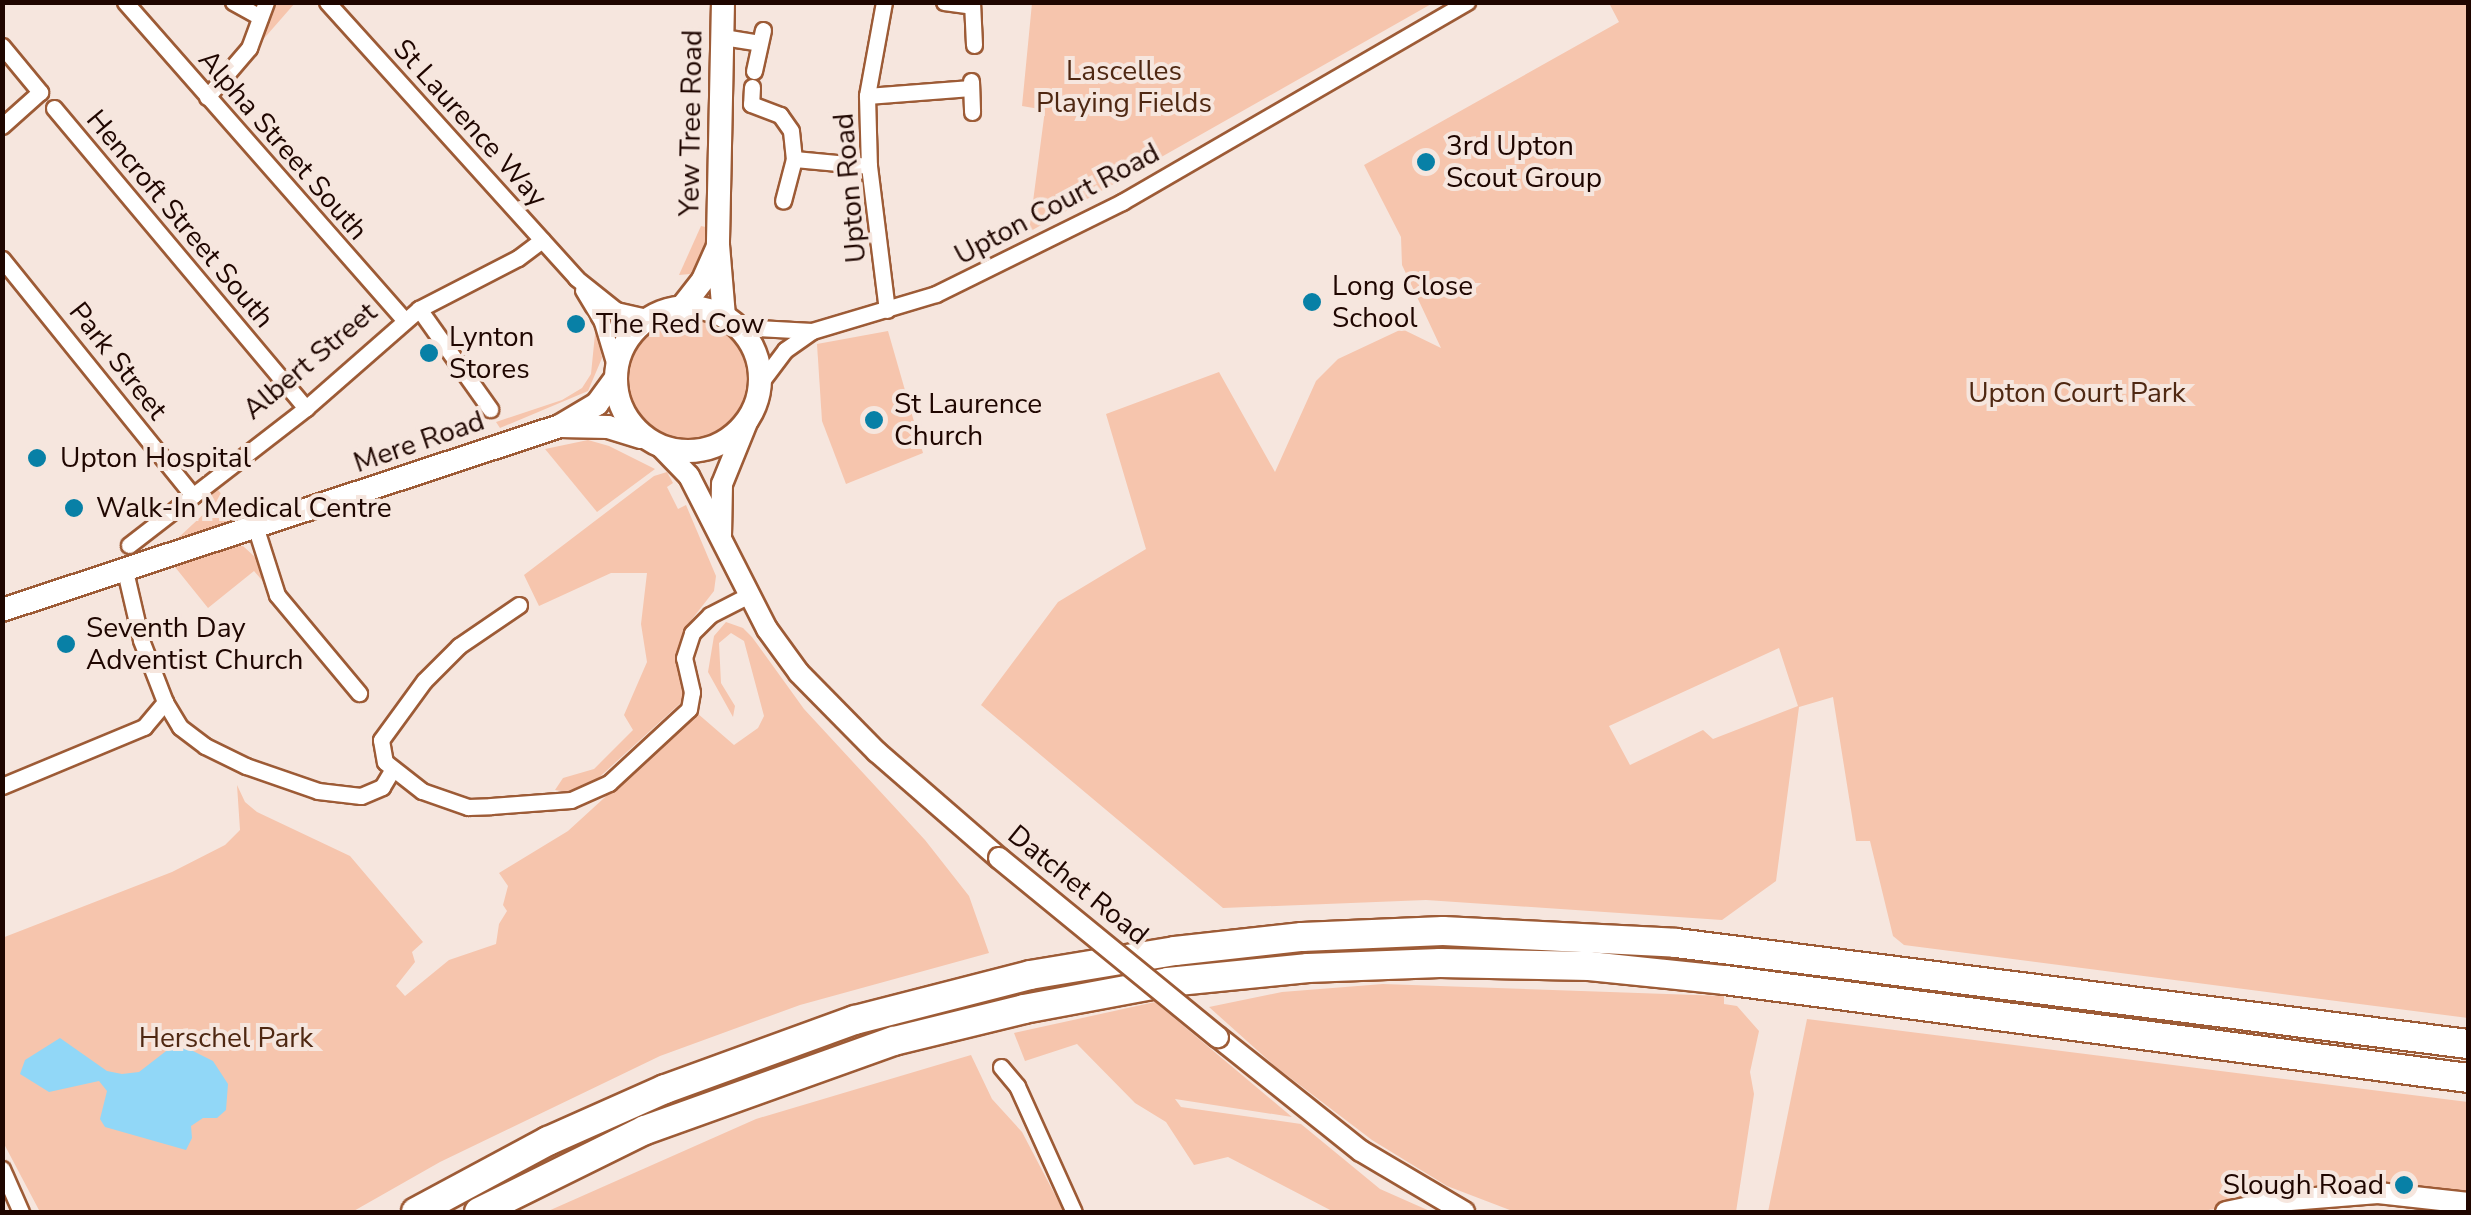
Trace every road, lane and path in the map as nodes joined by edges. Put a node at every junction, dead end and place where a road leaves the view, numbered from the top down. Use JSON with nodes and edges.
{"nodes":[{"id":1,"x":124,"y":2,"type":"edge"},
{"id":2,"x":234,"y":2,"type":"edge"},
{"id":3,"x":326,"y":2,"type":"edge"},
{"id":4,"x":723,"y":2,"type":"edge"},
{"id":5,"x":884,"y":2,"type":"edge"},
{"id":6,"x":944,"y":2,"type":"edge"},
{"id":7,"x":1467,"y":2,"type":"edge"},
{"id":8,"x":972,"y":4,"type":"edge"},
{"id":9,"x":263,"y":10,"type":"edge"},
{"id":10,"x":723,"y":36,"type":"junction"},
{"id":11,"x":974,"y":44,"type":"dead end"},
{"id":12,"x":2,"y":46,"type":"edge"},
{"id":13,"x":207,"y":96,"type":"junction"},
{"id":14,"x":867,"y":96,"type":"junction"},
{"id":15,"x":54,"y":108,"type":"dead end"},
{"id":16,"x":972,"y":112,"type":"dead end"},
{"id":17,"x":2,"y":126,"type":"edge"},
{"id":18,"x":794,"y":160,"type":"junction"},
{"id":19,"x":869,"y":166,"type":"junction"},
{"id":20,"x":783,"y":200,"type":"dead end"},
{"id":21,"x":542,"y":240,"type":"junction"},
{"id":22,"x":718,"y":245,"type":"junction"},
{"id":23,"x":2,"y":259,"type":"edge"},
{"id":24,"x":576,"y":278,"type":"junction"},
{"id":25,"x":682,"y":307,"type":"junction"},
{"id":26,"x":418,"y":309,"type":"junction"},
{"id":27,"x":887,"y":310,"type":"junction"},
{"id":28,"x":650,"y":318,"type":"junction"},
{"id":29,"x":404,"y":320,"type":"junction"},
{"id":30,"x":731,"y":322,"type":"junction"},
{"id":31,"x":812,"y":331,"type":"junction"},
{"id":32,"x":616,"y":374,"type":"junction"},
{"id":33,"x":760,"y":382,"type":"junction"},
{"id":34,"x":306,"y":408,"type":"junction"},
{"id":35,"x":490,"y":409,"type":"dead end"},
{"id":36,"x":748,"y":420,"type":"junction"},
{"id":37,"x":560,"y":426,"type":"junction"},
{"id":38,"x":653,"y":442,"type":"junction"},
{"id":39,"x":193,"y":496,"type":"junction"},
{"id":40,"x":256,"y":529,"type":"junction"},
{"id":41,"x":721,"y":538,"type":"junction"},
{"id":42,"x":129,"y":545,"type":"dead end"},
{"id":43,"x":125,"y":571,"type":"junction"},
{"id":44,"x":749,"y":595,"type":"junction"},
{"id":45,"x":519,"y":606,"type":"dead end"},
{"id":46,"x":2,"y":610,"type":"edge"},
{"id":47,"x":359,"y":693,"type":"dead end"},
{"id":48,"x":164,"y":702,"type":"junction"},
{"id":49,"x":393,"y":769,"type":"junction"},
{"id":50,"x":2,"y":786,"type":"edge"},
{"id":51,"x":2468,"y":1044,"type":"edge"},
{"id":52,"x":1001,"y":1067,"type":"dead end"},
{"id":53,"x":2468,"y":1078,"type":"edge"},
{"id":54,"x":2,"y":1169,"type":"edge"},
{"id":55,"x":2468,"y":1203,"type":"edge"},
{"id":56,"x":21,"y":1212,"type":"edge"},
{"id":57,"x":416,"y":1212,"type":"edge"},
{"id":58,"x":479,"y":1212,"type":"edge"},
{"id":59,"x":1074,"y":1212,"type":"edge"},
{"id":60,"x":1464,"y":1212,"type":"edge"},
{"id":61,"x":2226,"y":1212,"type":"edge"}],
"edges":[{"from":1,"to":13,"type":"street","name":"Alpha Street South"},
{"from":2,"to":9,"type":"street"},
{"from":3,"to":21,"type":"street","name":"St Laurence Way"},
{"from":4,"to":10,"type":"main road","name":"Yew Tree Road"},
{"from":5,"to":14,"type":"street","name":"Upton Road"},
{"from":6,"to":8,"type":"street"},
{"from":7,"to":27,"type":"street","name":"Upton Court Road"},
{"from":8,"to":11,"type":"street"},
{"from":9,"to":13,"type":"street"},
{"from":10,"to":18,"type":"street"},
{"from":10,"to":22,"type":"main road","name":"Yew Tree Road"},
{"from":12,"to":17,"type":"street"},
{"from":13,"to":29,"type":"street","name":"Alpha Street South"},
{"from":14,"to":16,"type":"street"},
{"from":14,"to":19,"type":"street","name":"Upton Road"},
{"from":15,"to":34,"type":"street","name":"Hencroft Street South"},
{"from":18,"to":19,"type":"street"},
{"from":18,"to":20,"type":"street"},
{"from":19,"to":27,"type":"street","name":"Upton Road"},
{"from":21,"to":24,"type":"street","name":"St Laurence Way"},
{"from":21,"to":26,"type":"street","name":"Albert Street"},
{"from":22,"to":25,"type":"main road","name":"Yew Tree Road"},
{"from":22,"to":30,"type":"main road","name":"Yew Tree Road"},
{"from":23,"to":39,"type":"street","name":"Park Street"},
{"from":24,"to":28,"type":"street","name":"St Laurence Way"},
{"from":24,"to":32,"type":"street","name":"St Laurence Way"},
{"from":25,"to":28,"type":"main road"},
{"from":25,"to":30,"type":"main road"},
{"from":26,"to":29,"type":"street","name":"Albert Street"},
{"from":26,"to":35,"type":"street"},
{"from":27,"to":31,"type":"street","name":"Upton Court Road"},
{"from":28,"to":32,"type":"main road"},
{"from":29,"to":34,"type":"street","name":"Albert Street"},
{"from":30,"to":31,"type":"street","name":"Upton Court Road"},
{"from":30,"to":33,"type":"main road"},
{"from":31,"to":33,"type":"street","name":"Upton Court Road"},
{"from":32,"to":37,"type":"main road"},
{"from":32,"to":38,"type":"main road"},
{"from":33,"to":36,"type":"main road"},
{"from":34,"to":39,"type":"street","name":"Albert Street"},
{"from":36,"to":38,"type":"main road"},
{"from":36,"to":41,"type":"main road","name":"Datchet Road"},
{"from":37,"to":38,"type":"main road"},
{"from":37,"to":40,"type":"main road","name":"Mere Road"},
{"from":38,"to":41,"type":"main road","name":"Datchet Road"},
{"from":39,"to":42,"type":"street","name":"Albert Street"},
{"from":40,"to":43,"type":"main road","name":"Mere Road"},
{"from":40,"to":47,"type":"street"},
{"from":41,"to":44,"type":"main road","name":"Datchet Road"},
{"from":43,"to":46,"type":"main road"},
{"from":43,"to":48,"type":"street"},
{"from":44,"to":49,"type":"street"},
{"from":44,"to":60,"type":"main road","name":"Datchet Road","bridge":true},
{"from":45,"to":49,"type":"street"},
{"from":48,"to":49,"type":"street"},
{"from":48,"to":50,"type":"street"},
{"from":51,"to":57,"type":"highway"},
{"from":52,"to":59,"type":"street"},
{"from":53,"to":58,"type":"highway"},
{"from":54,"to":56,"type":"street"},
{"from":55,"to":61,"type":"main road"}]}
